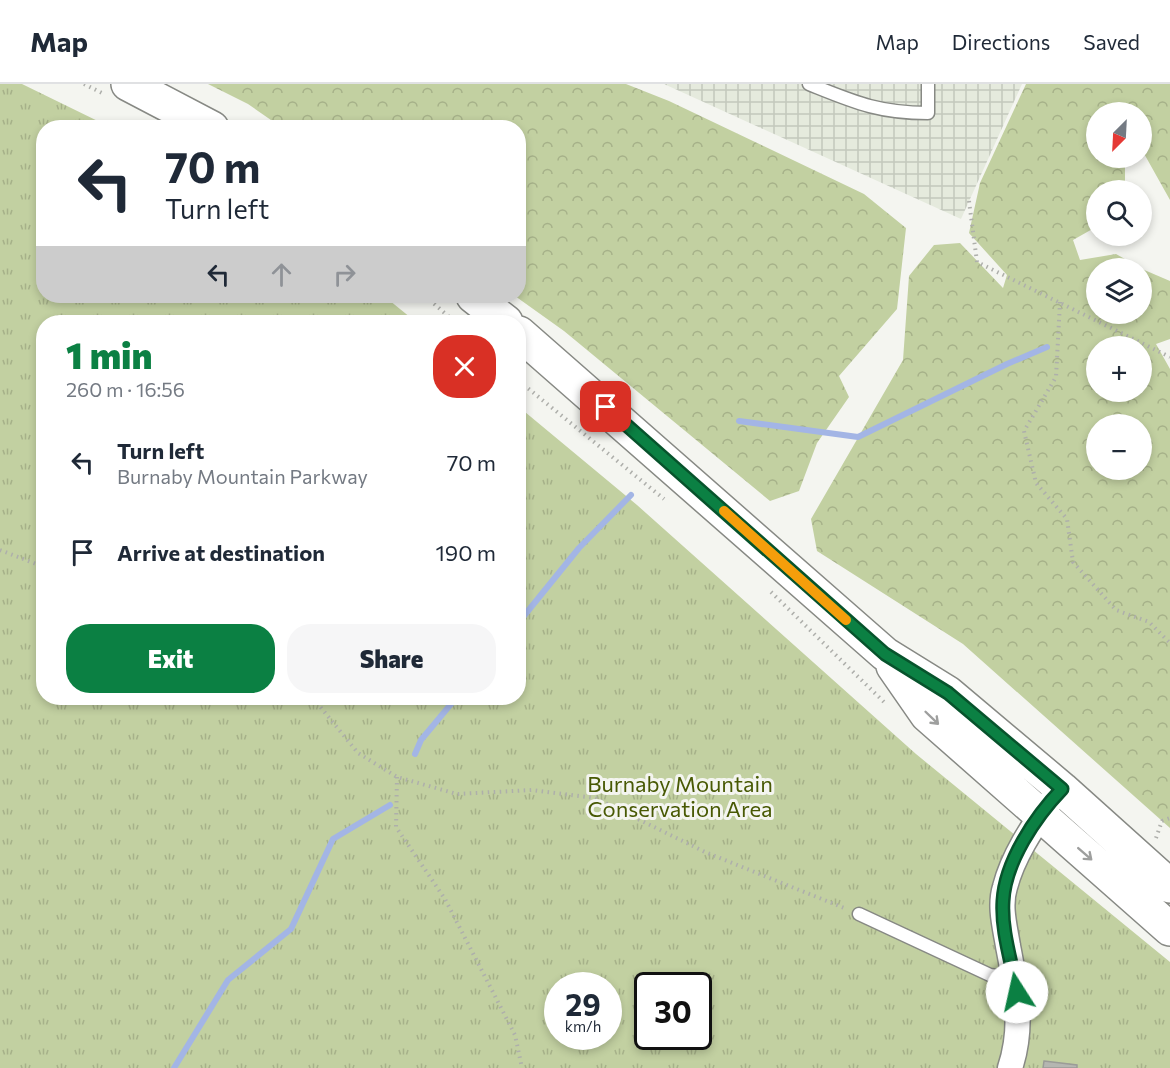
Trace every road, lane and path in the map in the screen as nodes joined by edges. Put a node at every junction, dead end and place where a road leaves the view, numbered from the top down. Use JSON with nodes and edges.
{"nodes":[{"id":1,"x":128,"y":84,"type":"edge"},
{"id":2,"x":809,"y":84,"type":"edge"},
{"id":3,"x":928,"y":84,"type":"edge"},
{"id":4,"x":197,"y":120,"type":"edge"},
{"id":5,"x":969,"y":201,"type":"dead end"},
{"id":6,"x":1060,"y":302,"type":"junction"},
{"id":7,"x":433,"y":303,"type":"edge"},
{"id":8,"x":481,"y":303,"type":"edge"},
{"id":9,"x":447,"y":315,"type":"edge"},
{"id":10,"x":497,"y":315,"type":"edge"},
{"id":11,"x":526,"y":339,"type":"edge"},
{"id":12,"x":1170,"y":357,"type":"edge"},
{"id":13,"x":526,"y":387,"type":"edge"},
{"id":14,"x":670,"y":503,"type":"dead end"},
{"id":15,"x":0,"y":550,"type":"edge"},
{"id":16,"x":36,"y":564,"type":"edge"},
{"id":17,"x":764,"y":586,"type":"dead end"},
{"id":18,"x":1170,"y":643,"type":"edge"},
{"id":19,"x":885,"y":654,"type":"junction"},
{"id":20,"x":319,"y":705,"type":"edge"},
{"id":21,"x":889,"y":707,"type":"dead end"},
{"id":22,"x":397,"y":777,"type":"junction"},
{"id":23,"x":1062,"y":789,"type":"junction"},
{"id":24,"x":1041,"y":815,"type":"junction"},
{"id":25,"x":1170,"y":886,"type":"edge"},
{"id":26,"x":859,"y":914,"type":"joint"},
{"id":27,"x":1170,"y":929,"type":"edge"},
{"id":28,"x":1014,"y":978,"type":"junction"},
{"id":29,"x":522,"y":1068,"type":"edge"},
{"id":30,"x":1010,"y":1068,"type":"edge"}],
"edges":[{"from":1,"to":4,"type":"main road"},
{"from":2,"to":3,"type":"lane"},
{"from":5,"to":6,"type":"path"},
{"from":6,"to":12,"type":"path"},
{"from":6,"to":18,"type":"path"},
{"from":7,"to":9,"type":"path"},
{"from":8,"to":10,"type":"main road"},
{"from":11,"to":19,"type":"main road"},
{"from":13,"to":14,"type":"path"},
{"from":15,"to":16,"type":"path"},
{"from":17,"to":21,"type":"path"},
{"from":19,"to":23,"type":"main road"},
{"from":19,"to":24,"type":"main road","one_way":true},
{"from":20,"to":22,"type":"path"},
{"from":22,"to":26,"type":"path"},
{"from":22,"to":29,"type":"path"},
{"from":23,"to":24,"type":"street"},
{"from":23,"to":25,"type":"main road"},
{"from":24,"to":27,"type":"main road","one_way":true},
{"from":24,"to":28,"type":"street"},
{"from":26,"to":28,"type":"lane"},
{"from":28,"to":30,"type":"street"}]}
